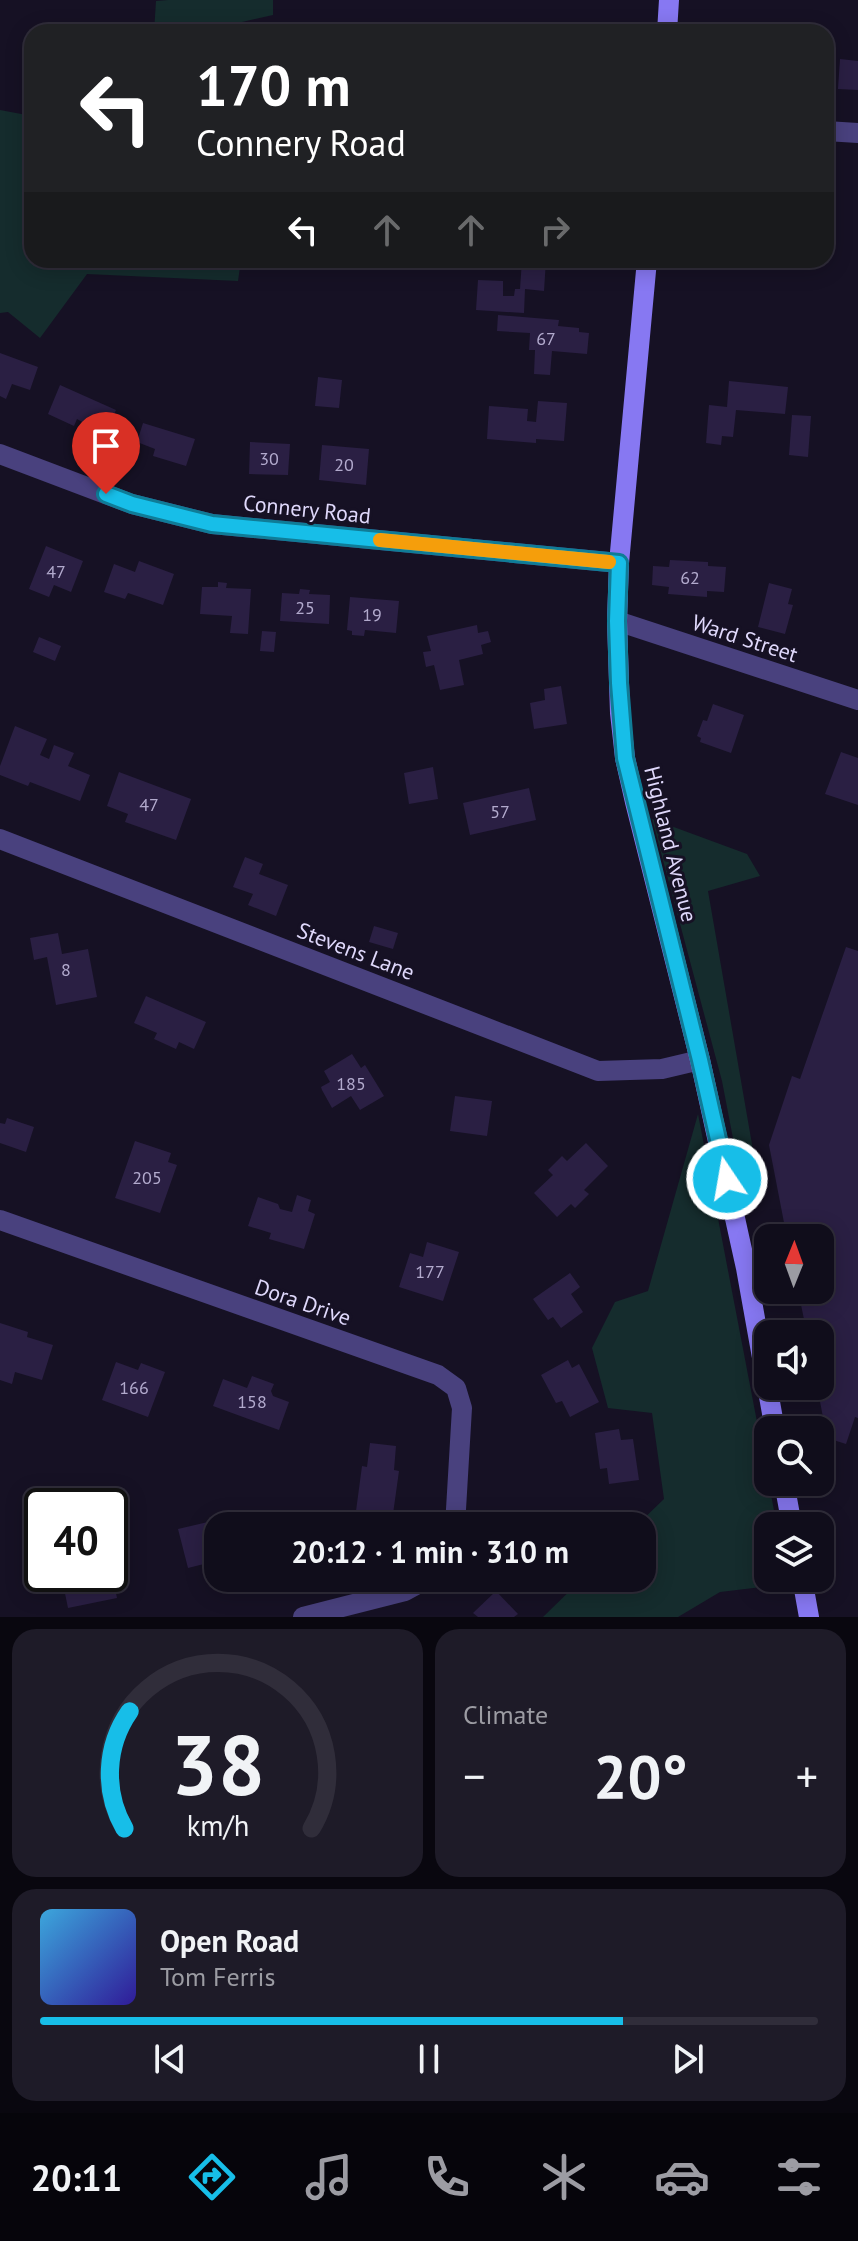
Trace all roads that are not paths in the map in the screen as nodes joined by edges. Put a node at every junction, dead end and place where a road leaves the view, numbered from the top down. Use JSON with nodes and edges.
{"nodes":[{"id":1,"x":669,"y":0,"type":"edge"},
{"id":2,"x":668,"y":24,"type":"edge"},
{"id":3,"x":834,"y":132,"type":"edge"},
{"id":4,"x":858,"y":133,"type":"edge"},
{"id":5,"x":646,"y":268,"type":"edge"},
{"id":6,"x":0,"y":454,"type":"edge"},
{"id":7,"x":619,"y":563,"type":"junction"},
{"id":8,"x":617,"y":621,"type":"junction"},
{"id":9,"x":858,"y":700,"type":"edge"},
{"id":10,"x":0,"y":839,"type":"edge"},
{"id":11,"x":700,"y":1060,"type":"junction"},
{"id":12,"x":0,"y":1220,"type":"edge"},
{"id":13,"x":772,"y":1416,"type":"edge"},
{"id":14,"x":456,"y":1512,"type":"edge"},
{"id":15,"x":401,"y":1592,"type":"edge"},
{"id":16,"x":805,"y":1592,"type":"edge"},
{"id":17,"x":303,"y":1617,"type":"edge"},
{"id":18,"x":809,"y":1617,"type":"edge"}],
"edges":[{"from":1,"to":2,"type":"street"},
{"from":3,"to":4,"type":"street"},
{"from":5,"to":7,"type":"street","name":"Highland Avenue"},
{"from":6,"to":7,"type":"street","name":"Connery Road"},
{"from":7,"to":8,"type":"street","name":"Highland Avenue"},
{"from":8,"to":9,"type":"street","name":"Ward Street"},
{"from":8,"to":11,"type":"street","name":"Highland Avenue"},
{"from":10,"to":11,"type":"street","name":"Stevens Lane"},
{"from":11,"to":13,"type":"street","name":"Highland Avenue"},
{"from":12,"to":14,"type":"street","name":"Dora Drive"},
{"from":15,"to":17,"type":"street"},
{"from":16,"to":18,"type":"street"}]}
